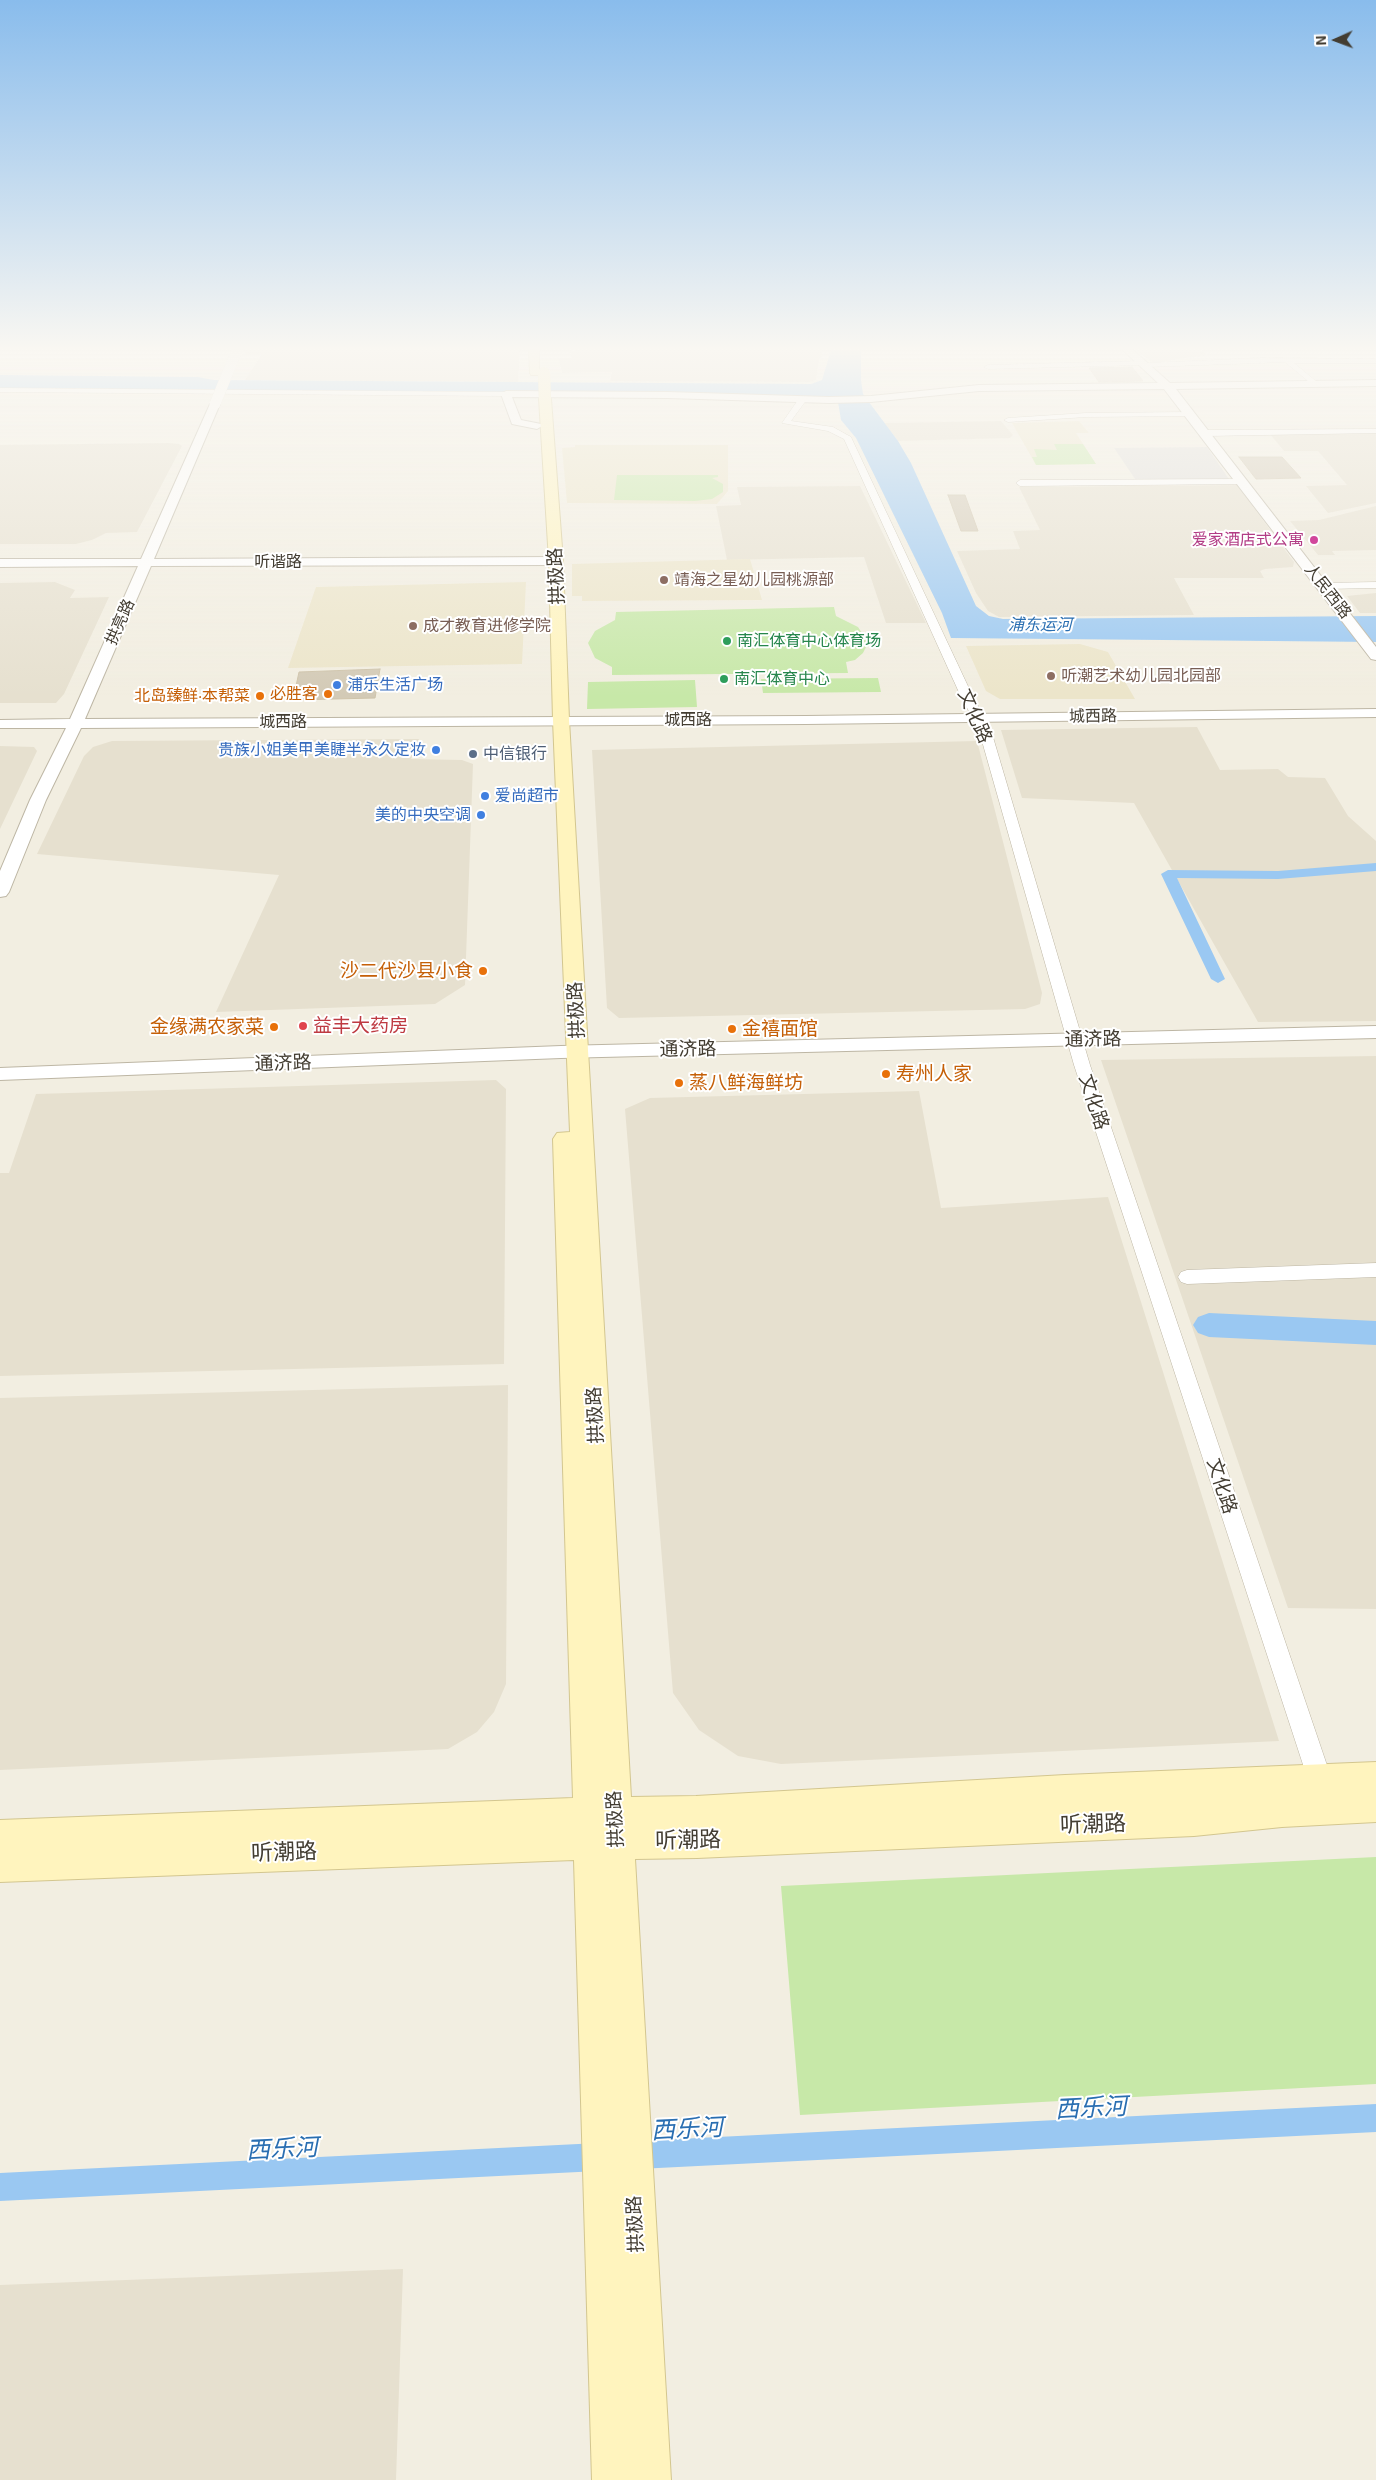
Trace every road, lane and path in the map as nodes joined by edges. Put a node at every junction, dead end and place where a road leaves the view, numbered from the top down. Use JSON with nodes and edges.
{"nodes":[{"id":1,"x":188,"y":466,"type":"edge"},
{"id":2,"x":540,"y":466,"type":"edge"},
{"id":3,"x":543,"y":466,"type":"edge"},
{"id":4,"x":861,"y":466,"type":"edge"},
{"id":5,"x":1231,"y":466,"type":"edge"},
{"id":6,"x":1243,"y":482,"type":"junction"},
{"id":7,"x":1020,"y":483,"type":"dead end"},
{"id":8,"x":545,"y":553,"type":"junction"},
{"id":9,"x":0,"y":563,"type":"edge"},
{"id":10,"x":146,"y":563,"type":"junction"},
{"id":11,"x":1376,"y":585,"type":"edge"},
{"id":12,"x":1324,"y":586,"type":"junction"},
{"id":13,"x":1376,"y":656,"type":"edge"},
{"id":14,"x":1376,"y":713,"type":"edge"},
{"id":15,"x":979,"y":717,"type":"junction"},
{"id":16,"x":555,"y":720,"type":"junction"},
{"id":17,"x":76,"y":723,"type":"junction"},
{"id":18,"x":0,"y":724,"type":"edge"},
{"id":19,"x":7,"y":862,"type":"edge"},
{"id":20,"x":0,"y":892,"type":"edge"},
{"id":21,"x":1376,"y":1032,"type":"edge"},
{"id":22,"x":1074,"y":1039,"type":"junction"},
{"id":23,"x":569,"y":1052,"type":"junction"},
{"id":24,"x":0,"y":1074,"type":"edge"},
{"id":25,"x":1376,"y":1270,"type":"edge"},
{"id":26,"x":1187,"y":1277,"type":"dead end"},
{"id":27,"x":1376,"y":1778,"type":"edge"},
{"id":28,"x":1325,"y":1794,"type":"junction"},
{"id":29,"x":1376,"y":1805,"type":"edge"},
{"id":30,"x":603,"y":1827,"type":"junction"},
{"id":31,"x":0,"y":1837,"type":"edge"},
{"id":32,"x":0,"y":1864,"type":"edge"},
{"id":33,"x":620,"y":2218,"type":"junction"},
{"id":34,"x":615,"y":2480,"type":"edge"},
{"id":35,"x":648,"y":2480,"type":"edge"}],
"edges":[{"from":1,"to":10,"type":"street","name":"拱亮路","bridge":true},
{"from":2,"to":8,"type":"main road","name":"拱极路"},
{"from":3,"to":8,"type":"main road","name":"拱极路"},
{"from":4,"to":15,"type":"street","name":"文化路"},
{"from":5,"to":6,"type":"street","name":"人民西路"},
{"from":6,"to":7,"type":"street"},
{"from":6,"to":12,"type":"street","name":"人民西路"},
{"from":8,"to":10,"type":"street","name":"听谐路"},
{"from":8,"to":16,"type":"main road","name":"拱极路"},
{"from":9,"to":10,"type":"street","name":"听谐路"},
{"from":10,"to":17,"type":"street","name":"拱亮路"},
{"from":11,"to":12,"type":"street"},
{"from":12,"to":13,"type":"street","name":"人民西路"},
{"from":14,"to":15,"type":"street","name":"城西路"},
{"from":15,"to":16,"type":"street","name":"城西路"},
{"from":15,"to":22,"type":"street","name":"文化路"},
{"from":16,"to":17,"type":"street","name":"城西路"},
{"from":16,"to":23,"type":"main road","name":"拱极路"},
{"from":17,"to":18,"type":"street","name":"城西路"},
{"from":17,"to":19,"type":"street","name":"拱亮路"},
{"from":19,"to":20,"type":"street","name":"拱亮路"},
{"from":21,"to":22,"type":"street","name":"通济路"},
{"from":22,"to":23,"type":"street","name":"通济路"},
{"from":22,"to":28,"type":"street","name":"文化路"},
{"from":23,"to":24,"type":"street","name":"通济路"},
{"from":23,"to":30,"type":"main road","name":"拱极路"},
{"from":25,"to":26,"type":"street"},
{"from":27,"to":28,"type":"main road","name":"听潮路"},
{"from":28,"to":29,"type":"main road","name":"听潮路"},
{"from":28,"to":30,"type":"main road","name":"听潮路"},
{"from":30,"to":31,"type":"main road","name":"听潮路"},
{"from":30,"to":32,"type":"main road","name":"听潮路"},
{"from":30,"to":33,"type":"main road","name":"拱极路"},
{"from":33,"to":34,"type":"main road","name":"拱极路"},
{"from":33,"to":35,"type":"main road","name":"拱极路"}]}
